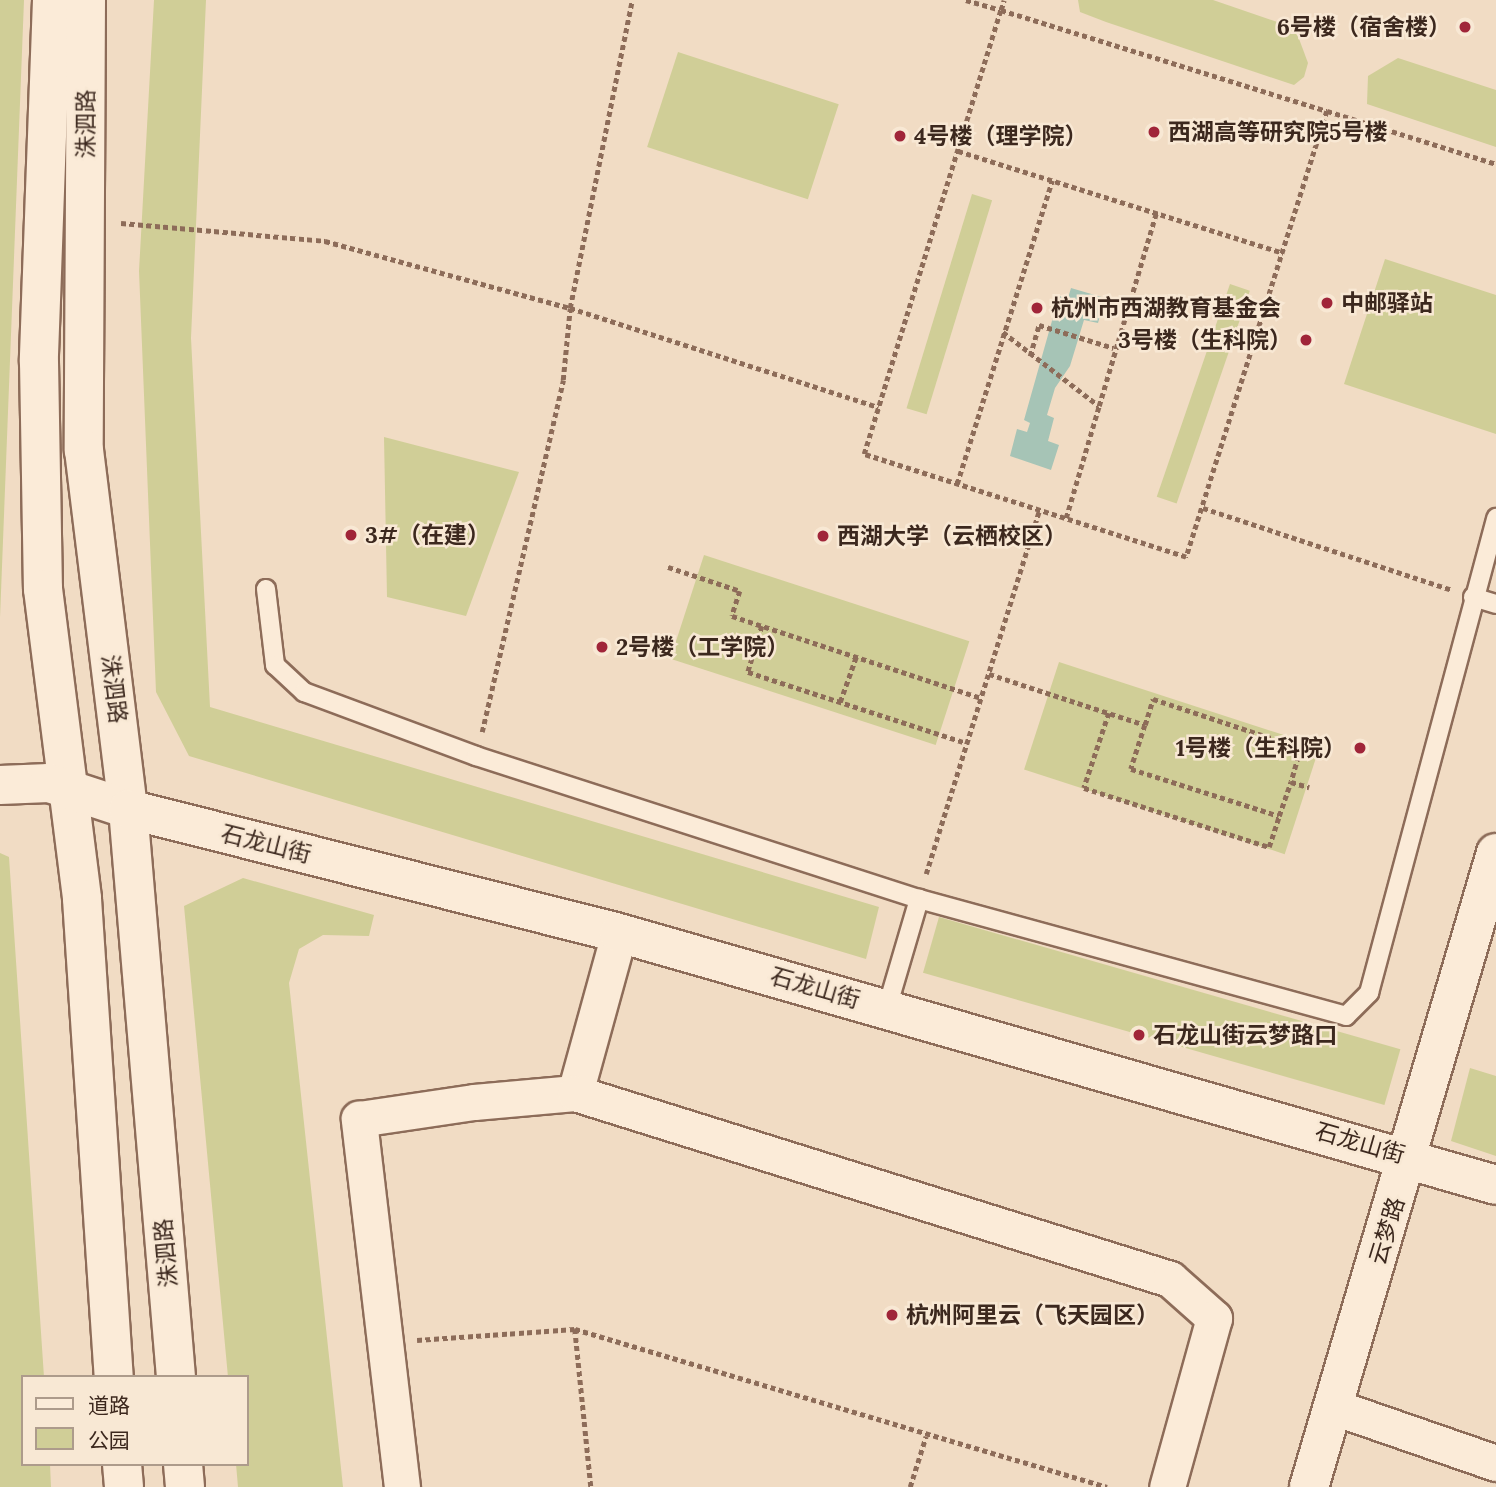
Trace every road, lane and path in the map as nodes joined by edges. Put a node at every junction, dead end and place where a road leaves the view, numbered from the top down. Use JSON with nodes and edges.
{"nodes":[{"id":1,"x":52,"y":0,"type":"edge"},
{"id":2,"x":86,"y":0,"type":"edge"},
{"id":3,"x":632,"y":0,"type":"edge"},
{"id":4,"x":966,"y":0,"type":"edge"},
{"id":5,"x":1004,"y":0,"type":"edge"},
{"id":6,"x":1001,"y":10,"type":"junction"},
{"id":7,"x":1327,"y":111,"type":"junction"},
{"id":8,"x":958,"y":150,"type":"junction"},
{"id":9,"x":1496,"y":164,"type":"edge"},
{"id":10,"x":1052,"y":180,"type":"junction"},
{"id":11,"x":1156,"y":213,"type":"junction"},
{"id":12,"x":86,"y":220,"type":"junction"},
{"id":13,"x":1283,"y":253,"type":"junction"},
{"id":14,"x":570,"y":308,"type":"junction"},
{"id":15,"x":1003,"y":332,"type":"junction"},
{"id":16,"x":1114,"y":348,"type":"junction"},
{"id":17,"x":1030,"y":356,"type":"junction"},
{"id":18,"x":1099,"y":406,"type":"junction"},
{"id":19,"x":879,"y":407,"type":"junction"},
{"id":20,"x":957,"y":484,"type":"junction"},
{"id":21,"x":1203,"y":508,"type":"junction"},
{"id":22,"x":1039,"y":511,"type":"junction"},
{"id":23,"x":1066,"y":518,"type":"junction"},
{"id":24,"x":1496,"y":518,"type":"edge"},
{"id":25,"x":668,"y":567,"type":"dead end"},
{"id":26,"x":266,"y":589,"type":"dead end"},
{"id":27,"x":1473,"y":597,"type":"junction"},
{"id":28,"x":1496,"y":604,"type":"edge"},
{"id":29,"x":762,"y":626,"type":"junction"},
{"id":30,"x":856,"y":657,"type":"junction"},
{"id":31,"x":989,"y":674,"type":"junction"},
{"id":32,"x":981,"y":698,"type":"junction"},
{"id":33,"x":841,"y":702,"type":"junction"},
{"id":34,"x":1109,"y":713,"type":"junction"},
{"id":35,"x":1145,"y":725,"type":"junction"},
{"id":36,"x":967,"y":743,"type":"junction"},
{"id":37,"x":476,"y":756,"type":"junction"},
{"id":38,"x":1291,"y":782,"type":"junction"},
{"id":39,"x":0,"y":785,"type":"edge"},
{"id":40,"x":1309,"y":787,"type":"dead end"},
{"id":41,"x":68,"y":789,"type":"junction"},
{"id":42,"x":128,"y":809,"type":"junction"},
{"id":43,"x":1279,"y":816,"type":"junction"},
{"id":44,"x":1496,"y":853,"type":"edge"},
{"id":45,"x":919,"y":899,"type":"junction"},
{"id":46,"x":619,"y":933,"type":"junction"},
{"id":47,"x":887,"y":1008,"type":"junction"},
{"id":48,"x":575,"y":1093,"type":"junction"},
{"id":49,"x":1409,"y":1157,"type":"junction"},
{"id":50,"x":1496,"y":1185,"type":"edge"},
{"id":51,"x":575,"y":1329,"type":"junction"},
{"id":52,"x":383,"y":1342,"type":"junction"},
{"id":53,"x":114,"y":1375,"type":"edge"},
{"id":54,"x":176,"y":1375,"type":"edge"},
{"id":55,"x":1334,"y":1407,"type":"junction"},
{"id":56,"x":926,"y":1436,"type":"junction"},
{"id":57,"x":1496,"y":1463,"type":"edge"},
{"id":58,"x":122,"y":1466,"type":"edge"},
{"id":59,"x":183,"y":1466,"type":"edge"},
{"id":60,"x":124,"y":1487,"type":"edge"},
{"id":61,"x":185,"y":1487,"type":"edge"},
{"id":62,"x":402,"y":1487,"type":"edge"},
{"id":63,"x":591,"y":1487,"type":"edge"},
{"id":64,"x":910,"y":1487,"type":"edge"},
{"id":65,"x":1107,"y":1487,"type":"edge"},
{"id":66,"x":1167,"y":1487,"type":"edge"},
{"id":67,"x":1309,"y":1487,"type":"edge"}],
"edges":[{"from":1,"to":41,"type":"main road","name":"洙泗路"},
{"from":2,"to":12,"type":"main road","name":"洙泗路"},
{"from":3,"to":14,"type":"path"},
{"from":4,"to":6,"type":"path"},
{"from":5,"to":6,"type":"path"},
{"from":6,"to":7,"type":"path"},
{"from":6,"to":8,"type":"path"},
{"from":7,"to":9,"type":"path"},
{"from":7,"to":13,"type":"path"},
{"from":8,"to":10,"type":"path"},
{"from":8,"to":19,"type":"path"},
{"from":10,"to":11,"type":"path"},
{"from":10,"to":15,"type":"path"},
{"from":11,"to":13,"type":"path"},
{"from":11,"to":16,"type":"path"},
{"from":12,"to":14,"type":"path"},
{"from":12,"to":42,"type":"main road","name":"洙泗路"},
{"from":13,"to":21,"type":"path"},
{"from":14,"to":19,"type":"path"},
{"from":14,"to":37,"type":"path"},
{"from":15,"to":17,"type":"path"},
{"from":15,"to":20,"type":"path"},
{"from":16,"to":17,"type":"path"},
{"from":16,"to":18,"type":"path"},
{"from":17,"to":18,"type":"path"},
{"from":18,"to":23,"type":"path"},
{"from":19,"to":20,"type":"path"},
{"from":20,"to":22,"type":"path"},
{"from":21,"to":23,"type":"path"},
{"from":21,"to":27,"type":"path"},
{"from":22,"to":23,"type":"path"},
{"from":22,"to":31,"type":"path"},
{"from":24,"to":27,"type":"lane"},
{"from":25,"to":29,"type":"path"},
{"from":26,"to":37,"type":"lane"},
{"from":27,"to":28,"type":"lane"},
{"from":27,"to":45,"type":"lane"},
{"from":29,"to":30,"type":"path"},
{"from":29,"to":33,"type":"path"},
{"from":30,"to":32,"type":"path"},
{"from":30,"to":33,"type":"path"},
{"from":31,"to":32,"type":"path"},
{"from":31,"to":34,"type":"path"},
{"from":32,"to":36,"type":"path"},
{"from":33,"to":36,"type":"path"},
{"from":34,"to":35,"type":"path"},
{"from":34,"to":43,"type":"path"},
{"from":35,"to":38,"type":"path"},
{"from":35,"to":43,"type":"path"},
{"from":36,"to":45,"type":"path"},
{"from":37,"to":45,"type":"lane"},
{"from":38,"to":40,"type":"path"},
{"from":38,"to":43,"type":"path"},
{"from":39,"to":41,"type":"main road"},
{"from":41,"to":42,"type":"main road","name":"石龙山街"},
{"from":41,"to":53,"type":"main road","name":"洙泗路"},
{"from":42,"to":46,"type":"main road","name":"石龙山街"},
{"from":42,"to":54,"type":"main road","name":"洙泗路"},
{"from":44,"to":49,"type":"main road","name":"云梦路"},
{"from":45,"to":47,"type":"lane"},
{"from":46,"to":47,"type":"main road","name":"石龙山街"},
{"from":46,"to":48,"type":"street"},
{"from":47,"to":49,"type":"main road","name":"石龙山街"},
{"from":48,"to":52,"type":"street"},
{"from":48,"to":66,"type":"street"},
{"from":49,"to":50,"type":"main road","name":"石龙山街"},
{"from":49,"to":55,"type":"main road","name":"云梦路"},
{"from":51,"to":52,"type":"path"},
{"from":51,"to":56,"type":"path"},
{"from":51,"to":63,"type":"path"},
{"from":52,"to":62,"type":"street"},
{"from":55,"to":57,"type":"street"},
{"from":55,"to":67,"type":"main road","name":"云梦路"},
{"from":56,"to":64,"type":"path"},
{"from":56,"to":65,"type":"path"},
{"from":58,"to":60,"type":"main road"},
{"from":59,"to":61,"type":"main road"}]}
